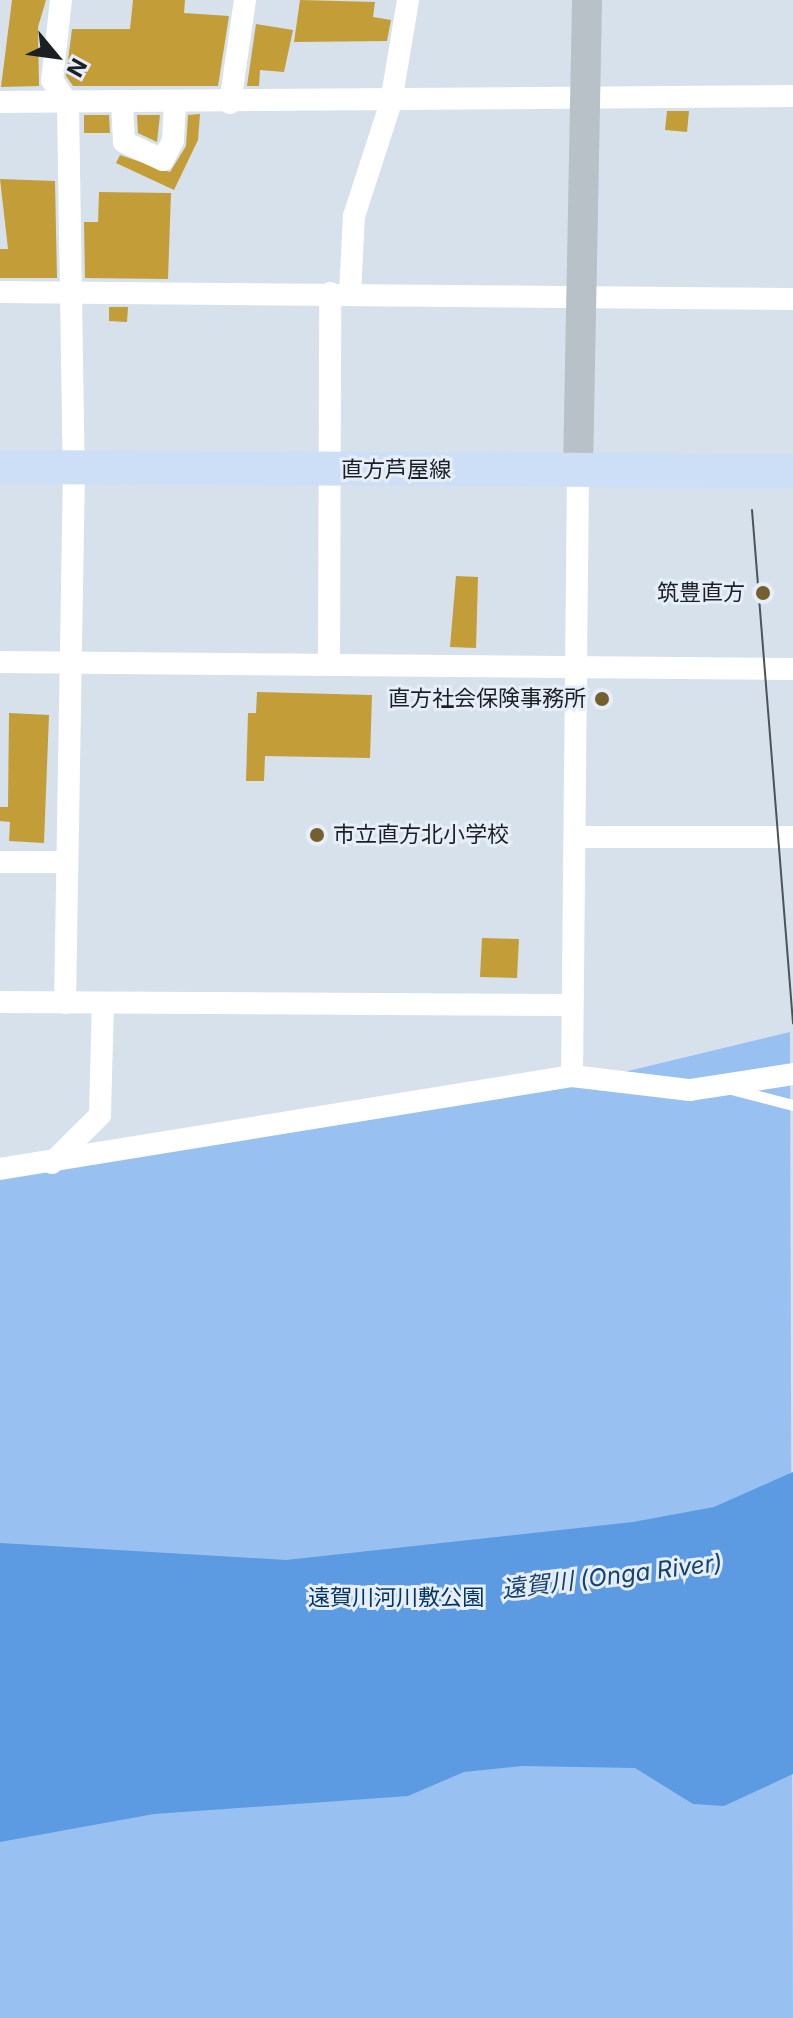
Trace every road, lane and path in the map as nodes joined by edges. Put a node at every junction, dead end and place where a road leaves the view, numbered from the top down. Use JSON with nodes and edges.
{"nodes":[{"id":1,"x":61,"y":0,"type":"edge"},
{"id":2,"x":245,"y":0,"type":"edge"},
{"id":3,"x":408,"y":0,"type":"edge"},
{"id":4,"x":587,"y":0,"type":"edge"},
{"id":5,"x":793,"y":96,"type":"edge"},
{"id":6,"x":0,"y":102,"type":"edge"},
{"id":7,"x":391,"y":102,"type":"junction"},
{"id":8,"x":581,"y":102,"type":"junction"},
{"id":9,"x":122,"y":103,"type":"junction"},
{"id":10,"x":175,"y":103,"type":"junction"},
{"id":11,"x":230,"y":103,"type":"junction"},
{"id":12,"x":68,"y":104,"type":"junction"},
{"id":13,"x":73,"y":291,"type":"junction"},
{"id":14,"x":0,"y":292,"type":"edge"},
{"id":15,"x":340,"y":294,"type":"junction"},
{"id":16,"x":578,"y":297,"type":"junction"},
{"id":17,"x":793,"y":299,"type":"edge"},
{"id":18,"x":0,"y":467,"type":"edge"},
{"id":19,"x":74,"y":468,"type":"junction"},
{"id":20,"x":330,"y":470,"type":"junction"},
{"id":21,"x":578,"y":470,"type":"junction"},
{"id":22,"x":793,"y":471,"type":"edge"},
{"id":23,"x":0,"y":662,"type":"edge"},
{"id":24,"x":71,"y":664,"type":"junction"},
{"id":25,"x":329,"y":664,"type":"junction"},
{"id":26,"x":578,"y":668,"type":"junction"},
{"id":27,"x":793,"y":669,"type":"edge"},
{"id":28,"x":576,"y":837,"type":"junction"},
{"id":29,"x":793,"y":837,"type":"edge"},
{"id":30,"x":0,"y":862,"type":"edge"},
{"id":31,"x":66,"y":862,"type":"junction"},
{"id":32,"x":0,"y":1002,"type":"edge"},
{"id":33,"x":65,"y":1003,"type":"junction"},
{"id":34,"x":103,"y":1003,"type":"junction"},
{"id":35,"x":572,"y":1005,"type":"junction"},
{"id":36,"x":793,"y":1074,"type":"edge"},
{"id":37,"x":572,"y":1076,"type":"junction"},
{"id":38,"x":719,"y":1086,"type":"junction"},
{"id":39,"x":793,"y":1105,"type":"edge"},
{"id":40,"x":52,"y":1163,"type":"junction"},
{"id":41,"x":0,"y":1169,"type":"edge"}],
"edges":[{"from":1,"to":12,"type":"street"},
{"from":2,"to":11,"type":"street"},
{"from":3,"to":7,"type":"street"},
{"from":4,"to":8,"type":"street"},
{"from":5,"to":8,"type":"street"},
{"from":6,"to":12,"type":"street"},
{"from":7,"to":8,"type":"street"},
{"from":7,"to":11,"type":"street"},
{"from":7,"to":15,"type":"street"},
{"from":8,"to":16,"type":"street"},
{"from":9,"to":10,"type":"street"},
{"from":9,"to":10,"type":"street"},
{"from":9,"to":12,"type":"street"},
{"from":10,"to":11,"type":"street"},
{"from":12,"to":13,"type":"street"},
{"from":13,"to":14,"type":"street"},
{"from":13,"to":15,"type":"street"},
{"from":13,"to":19,"type":"street"},
{"from":15,"to":16,"type":"street"},
{"from":15,"to":20,"type":"street"},
{"from":16,"to":17,"type":"street"},
{"from":16,"to":21,"type":"street"},
{"from":18,"to":19,"type":"main road","name":"直方芦屋線"},
{"from":19,"to":20,"type":"main road","name":"直方芦屋線"},
{"from":19,"to":24,"type":"street"},
{"from":20,"to":21,"type":"main road","name":"直方芦屋線"},
{"from":20,"to":25,"type":"street"},
{"from":21,"to":22,"type":"main road","name":"直方芦屋線"},
{"from":21,"to":26,"type":"street"},
{"from":23,"to":24,"type":"street"},
{"from":24,"to":25,"type":"street"},
{"from":24,"to":31,"type":"street"},
{"from":25,"to":26,"type":"street"},
{"from":26,"to":27,"type":"street"},
{"from":26,"to":28,"type":"street"},
{"from":28,"to":29,"type":"street"},
{"from":28,"to":35,"type":"street"},
{"from":30,"to":31,"type":"street"},
{"from":31,"to":33,"type":"street"},
{"from":32,"to":33,"type":"street"},
{"from":33,"to":34,"type":"street"},
{"from":34,"to":35,"type":"street"},
{"from":34,"to":40,"type":"street"},
{"from":35,"to":37,"type":"street"},
{"from":36,"to":38,"type":"street"},
{"from":37,"to":38,"type":"street"},
{"from":37,"to":40,"type":"street"},
{"from":38,"to":39,"type":"lane"},
{"from":40,"to":41,"type":"street"}]}
